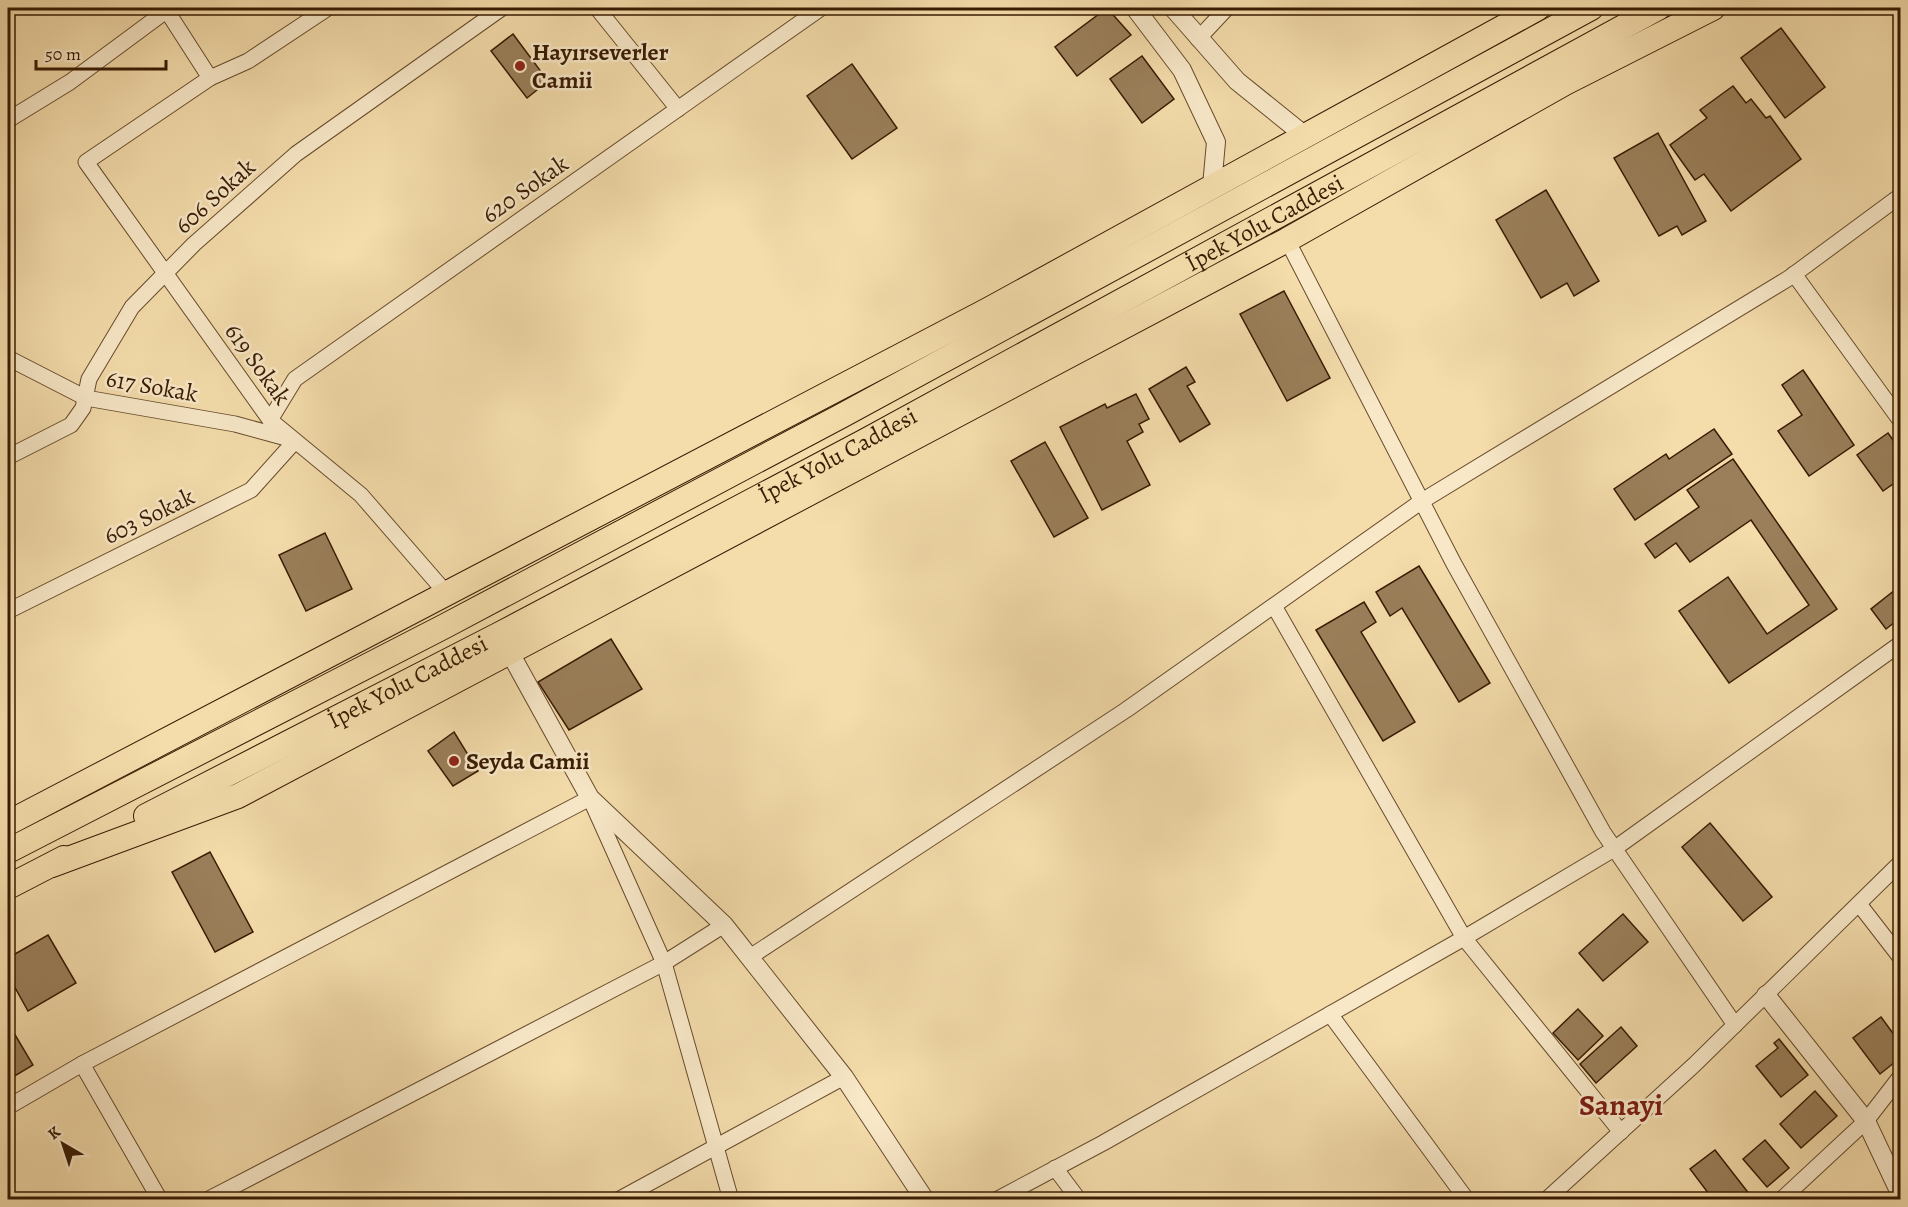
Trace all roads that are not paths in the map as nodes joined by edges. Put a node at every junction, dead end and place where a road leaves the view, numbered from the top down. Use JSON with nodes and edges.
{"nodes":[{"id":1,"x":167,"y":8,"type":"edge"},
{"id":2,"x":328,"y":8,"type":"edge"},
{"id":3,"x":502,"y":8,"type":"edge"},
{"id":4,"x":597,"y":8,"type":"edge"},
{"id":5,"x":821,"y":8,"type":"edge"},
{"id":6,"x":1135,"y":8,"type":"edge"},
{"id":7,"x":1173,"y":8,"type":"edge"},
{"id":8,"x":1227,"y":8,"type":"edge"},
{"id":9,"x":1538,"y":8,"type":"edge"},
{"id":10,"x":1591,"y":8,"type":"edge"},
{"id":11,"x":1658,"y":8,"type":"edge"},
{"id":12,"x":1713,"y":8,"type":"edge"},
{"id":13,"x":1198,"y":39,"type":"junction"},
{"id":14,"x":210,"y":78,"type":"junction"},
{"id":15,"x":678,"y":109,"type":"junction"},
{"id":16,"x":8,"y":120,"type":"edge"},
{"id":17,"x":1304,"y":135,"type":"junction"},
{"id":18,"x":1212,"y":186,"type":"junction"},
{"id":19,"x":1900,"y":196,"type":"edge"},
{"id":20,"x":1287,"y":240,"type":"junction"},
{"id":21,"x":165,"y":273,"type":"junction"},
{"id":22,"x":1794,"y":274,"type":"junction"},
{"id":23,"x":8,"y":358,"type":"edge"},
{"id":24,"x":86,"y":398,"type":"junction"},
{"id":25,"x":270,"y":420,"type":"junction"},
{"id":26,"x":1900,"y":420,"type":"edge"},
{"id":27,"x":295,"y":441,"type":"junction"},
{"id":28,"x":8,"y":457,"type":"edge"},
{"id":29,"x":1422,"y":501,"type":"junction"},
{"id":30,"x":447,"y":594,"type":"junction"},
{"id":31,"x":1274,"y":606,"type":"junction"},
{"id":32,"x":8,"y":611,"type":"edge"},
{"id":33,"x":1900,"y":644,"type":"edge"},
{"id":34,"x":509,"y":651,"type":"junction"},
{"id":35,"x":590,"y":798,"type":"junction"},
{"id":36,"x":8,"y":823,"type":"edge"},
{"id":37,"x":1614,"y":849,"type":"junction"},
{"id":38,"x":8,"y":851,"type":"edge"},
{"id":39,"x":1900,"y":863,"type":"edge"},
{"id":40,"x":52,"y":865,"type":"junction"},
{"id":41,"x":8,"y":887,"type":"edge"},
{"id":42,"x":1859,"y":904,"type":"junction"},
{"id":43,"x":724,"y":924,"type":"junction"},
{"id":44,"x":1464,"y":938,"type":"junction"},
{"id":45,"x":750,"y":957,"type":"junction"},
{"id":46,"x":1900,"y":957,"type":"edge"},
{"id":47,"x":664,"y":963,"type":"junction"},
{"id":48,"x":1766,"y":995,"type":"junction"},
{"id":49,"x":1330,"y":1014,"type":"junction"},
{"id":50,"x":1735,"y":1025,"type":"junction"},
{"id":51,"x":82,"y":1064,"type":"junction"},
{"id":52,"x":844,"y":1077,"type":"junction"},
{"id":53,"x":1900,"y":1077,"type":"edge"},
{"id":54,"x":8,"y":1107,"type":"edge"},
{"id":55,"x":1866,"y":1121,"type":"junction"},
{"id":56,"x":1621,"y":1132,"type":"junction"},
{"id":57,"x":716,"y":1147,"type":"junction"},
{"id":58,"x":1055,"y":1168,"type":"junction"},
{"id":59,"x":1900,"y":1193,"type":"edge"},
{"id":60,"x":160,"y":1200,"type":"edge"},
{"id":61,"x":207,"y":1200,"type":"edge"},
{"id":62,"x":618,"y":1200,"type":"edge"},
{"id":63,"x":730,"y":1200,"type":"edge"},
{"id":64,"x":925,"y":1200,"type":"edge"},
{"id":65,"x":996,"y":1200,"type":"edge"},
{"id":66,"x":1079,"y":1200,"type":"edge"},
{"id":67,"x":1467,"y":1200,"type":"edge"},
{"id":68,"x":1546,"y":1200,"type":"edge"},
{"id":69,"x":1781,"y":1200,"type":"edge"}],
"edges":[{"from":1,"to":14,"type":"street"},
{"from":1,"to":16,"type":"street"},
{"from":2,"to":14,"type":"street"},
{"from":3,"to":21,"type":"street","name":"606 Sokak"},
{"from":4,"to":15,"type":"street"},
{"from":5,"to":15,"type":"street","name":"620 Sokak"},
{"from":6,"to":18,"type":"street"},
{"from":7,"to":13,"type":"street"},
{"from":8,"to":13,"type":"street"},
{"from":9,"to":17,"type":"highway"},
{"from":10,"to":38,"type":"highway","name":"İpek Yolu Caddesi"},
{"from":11,"to":40,"type":"highway","name":"İpek Yolu Caddesi"},
{"from":12,"to":20,"type":"highway"},
{"from":13,"to":17,"type":"street"},
{"from":14,"to":21,"type":"street","name":"619 Sokak"},
{"from":15,"to":25,"type":"street","name":"620 Sokak"},
{"from":17,"to":18,"type":"highway"},
{"from":18,"to":30,"type":"highway"},
{"from":19,"to":22,"type":"street"},
{"from":20,"to":29,"type":"street"},
{"from":20,"to":34,"type":"highway"},
{"from":21,"to":24,"type":"street","name":"606 Sokak"},
{"from":21,"to":25,"type":"street","name":"619 Sokak"},
{"from":22,"to":26,"type":"street"},
{"from":22,"to":29,"type":"street"},
{"from":23,"to":24,"type":"street","name":"617 Sokak"},
{"from":24,"to":27,"type":"street","name":"617 Sokak"},
{"from":24,"to":28,"type":"street","name":"606 Sokak"},
{"from":25,"to":27,"type":"street","name":"619 Sokak"},
{"from":27,"to":30,"type":"street","name":"619 Sokak"},
{"from":27,"to":32,"type":"street","name":"603 Sokak"},
{"from":29,"to":31,"type":"street"},
{"from":29,"to":37,"type":"street"},
{"from":30,"to":36,"type":"highway"},
{"from":31,"to":44,"type":"street"},
{"from":31,"to":45,"type":"street"},
{"from":33,"to":37,"type":"street"},
{"from":34,"to":35,"type":"street"},
{"from":34,"to":40,"type":"highway"},
{"from":35,"to":43,"type":"street"},
{"from":35,"to":47,"type":"street"},
{"from":35,"to":51,"type":"street"},
{"from":37,"to":44,"type":"street"},
{"from":37,"to":50,"type":"street"},
{"from":39,"to":42,"type":"street"},
{"from":40,"to":41,"type":"highway","name":"İpek Yolu Caddesi"},
{"from":42,"to":46,"type":"street"},
{"from":42,"to":48,"type":"street"},
{"from":43,"to":45,"type":"street"},
{"from":43,"to":47,"type":"street"},
{"from":44,"to":49,"type":"street"},
{"from":44,"to":56,"type":"street"},
{"from":45,"to":52,"type":"street"},
{"from":47,"to":57,"type":"street"},
{"from":47,"to":61,"type":"street"},
{"from":48,"to":50,"type":"street"},
{"from":48,"to":55,"type":"street"},
{"from":49,"to":58,"type":"street"},
{"from":49,"to":67,"type":"street"},
{"from":50,"to":56,"type":"street"},
{"from":51,"to":54,"type":"street"},
{"from":51,"to":60,"type":"street"},
{"from":52,"to":57,"type":"street"},
{"from":52,"to":64,"type":"street"},
{"from":53,"to":55,"type":"street"},
{"from":55,"to":59,"type":"street"},
{"from":55,"to":69,"type":"street"},
{"from":56,"to":68,"type":"street"},
{"from":57,"to":62,"type":"street"},
{"from":57,"to":63,"type":"street"},
{"from":58,"to":65,"type":"street"},
{"from":58,"to":66,"type":"street"}]}
